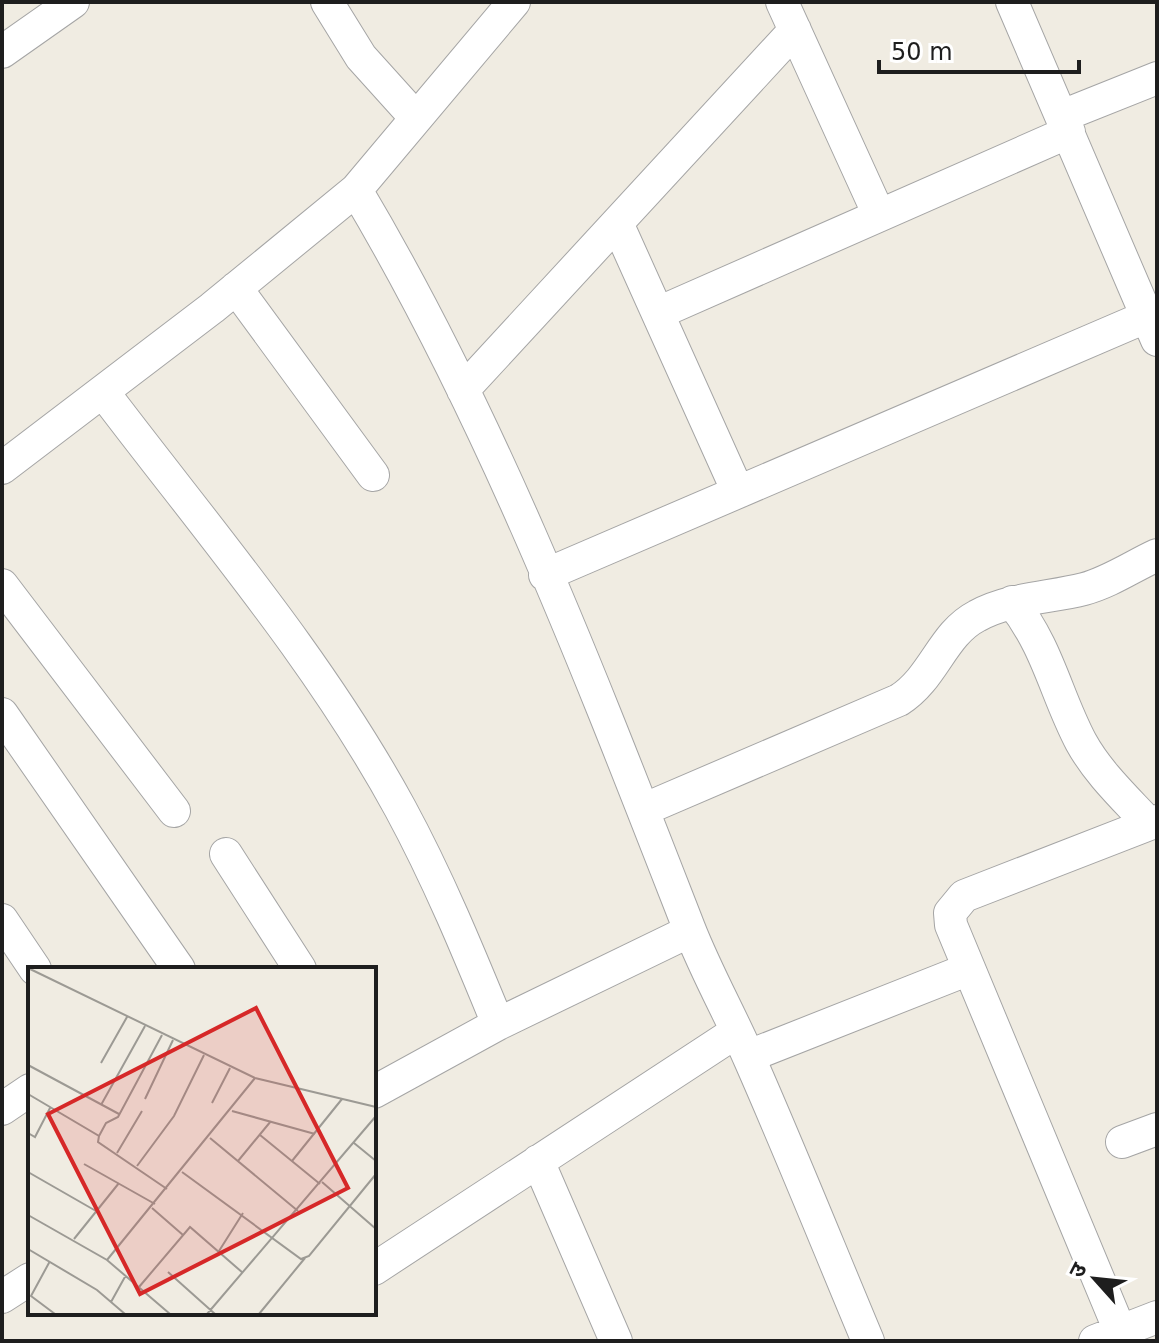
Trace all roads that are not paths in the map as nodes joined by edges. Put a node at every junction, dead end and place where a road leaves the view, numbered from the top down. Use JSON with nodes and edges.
{"nodes":[{"id":1,"x":73,"y":2,"type":"edge"},
{"id":2,"x":327,"y":2,"type":"edge"},
{"id":3,"x":514,"y":2,"type":"edge"},
{"id":4,"x":1012,"y":2,"type":"edge"},
{"id":5,"x":789,"y":16,"type":"edge"},
{"id":6,"x":2,"y":52,"type":"edge"},
{"id":7,"x":1157,"y":78,"type":"edge"},
{"id":8,"x":416,"y":118,"type":"junction"},
{"id":9,"x":1066,"y":124,"type":"junction"},
{"id":10,"x":356,"y":190,"type":"junction"},
{"id":11,"x":879,"y":215,"type":"junction"},
{"id":12,"x":617,"y":223,"type":"junction"},
{"id":13,"x":236,"y":288,"type":"junction"},
{"id":14,"x":658,"y":313,"type":"junction"},
{"id":15,"x":1152,"y":328,"type":"edge"},
{"id":16,"x":463,"y":390,"type":"junction"},
{"id":17,"x":103,"y":392,"type":"junction"},
{"id":18,"x":2,"y":468,"type":"edge"},
{"id":19,"x":373,"y":475,"type":"dead end"},
{"id":20,"x":738,"y":492,"type":"junction"},
{"id":21,"x":1157,"y":555,"type":"edge"},
{"id":22,"x":545,"y":575,"type":"junction"},
{"id":23,"x":2,"y":585,"type":"edge"},
{"id":24,"x":1012,"y":602,"type":"junction"},
{"id":25,"x":2,"y":714,"type":"edge"},
{"id":26,"x":645,"y":809,"type":"junction"},
{"id":27,"x":174,"y":811,"type":"dead end"},
{"id":28,"x":1153,"y":823,"type":"edge"},
{"id":29,"x":226,"y":854,"type":"dead end"},
{"id":30,"x":2,"y":920,"type":"edge"},
{"id":31,"x":690,"y":931,"type":"junction"},
{"id":32,"x":34,"y":967,"type":"edge"},
{"id":33,"x":178,"y":967,"type":"edge"},
{"id":34,"x":299,"y":967,"type":"edge"},
{"id":35,"x":969,"y":969,"type":"junction"},
{"id":36,"x":498,"y":1024,"type":"junction"},
{"id":37,"x":742,"y":1044,"type":"junction"},
{"id":38,"x":376,"y":1088,"type":"edge"},
{"id":39,"x":28,"y":1091,"type":"edge"},
{"id":40,"x":2,"y":1109,"type":"edge"},
{"id":41,"x":1157,"y":1129,"type":"edge"},
{"id":42,"x":1122,"y":1142,"type":"dead end"},
{"id":43,"x":538,"y":1161,"type":"junction"},
{"id":44,"x":376,"y":1268,"type":"edge"},
{"id":45,"x":28,"y":1280,"type":"edge"},
{"id":46,"x":2,"y":1297,"type":"edge"},
{"id":47,"x":1157,"y":1317,"type":"edge"},
{"id":48,"x":1108,"y":1336,"type":"edge"},
{"id":49,"x":616,"y":1341,"type":"edge"},
{"id":50,"x":868,"y":1341,"type":"edge"}],
"edges":[{"from":1,"to":6,"type":"street"},
{"from":2,"to":8,"type":"street"},
{"from":3,"to":8,"type":"street"},
{"from":4,"to":9,"type":"street"},
{"from":5,"to":11,"type":"street"},
{"from":5,"to":12,"type":"street"},
{"from":7,"to":9,"type":"street"},
{"from":8,"to":10,"type":"street"},
{"from":9,"to":11,"type":"street"},
{"from":9,"to":15,"type":"street"},
{"from":10,"to":13,"type":"street"},
{"from":10,"to":16,"type":"street"},
{"from":11,"to":14,"type":"street"},
{"from":12,"to":14,"type":"street"},
{"from":12,"to":16,"type":"street"},
{"from":13,"to":17,"type":"street"},
{"from":13,"to":19,"type":"street"},
{"from":14,"to":20,"type":"street"},
{"from":15,"to":20,"type":"street"},
{"from":16,"to":22,"type":"street"},
{"from":17,"to":18,"type":"street"},
{"from":17,"to":36,"type":"street"},
{"from":20,"to":22,"type":"street"},
{"from":21,"to":24,"type":"street"},
{"from":22,"to":26,"type":"street"},
{"from":23,"to":27,"type":"street"},
{"from":24,"to":26,"type":"street"},
{"from":24,"to":28,"type":"street"},
{"from":25,"to":33,"type":"street"},
{"from":26,"to":31,"type":"street"},
{"from":28,"to":35,"type":"street"},
{"from":29,"to":34,"type":"street"},
{"from":30,"to":32,"type":"street"},
{"from":31,"to":36,"type":"street"},
{"from":31,"to":37,"type":"street"},
{"from":35,"to":37,"type":"street"},
{"from":35,"to":48,"type":"street"},
{"from":36,"to":38,"type":"street"},
{"from":37,"to":43,"type":"street"},
{"from":37,"to":50,"type":"street"},
{"from":39,"to":40,"type":"street"},
{"from":41,"to":42,"type":"street"},
{"from":43,"to":44,"type":"street"},
{"from":43,"to":49,"type":"street"},
{"from":45,"to":46,"type":"street"},
{"from":47,"to":48,"type":"street"}]}
